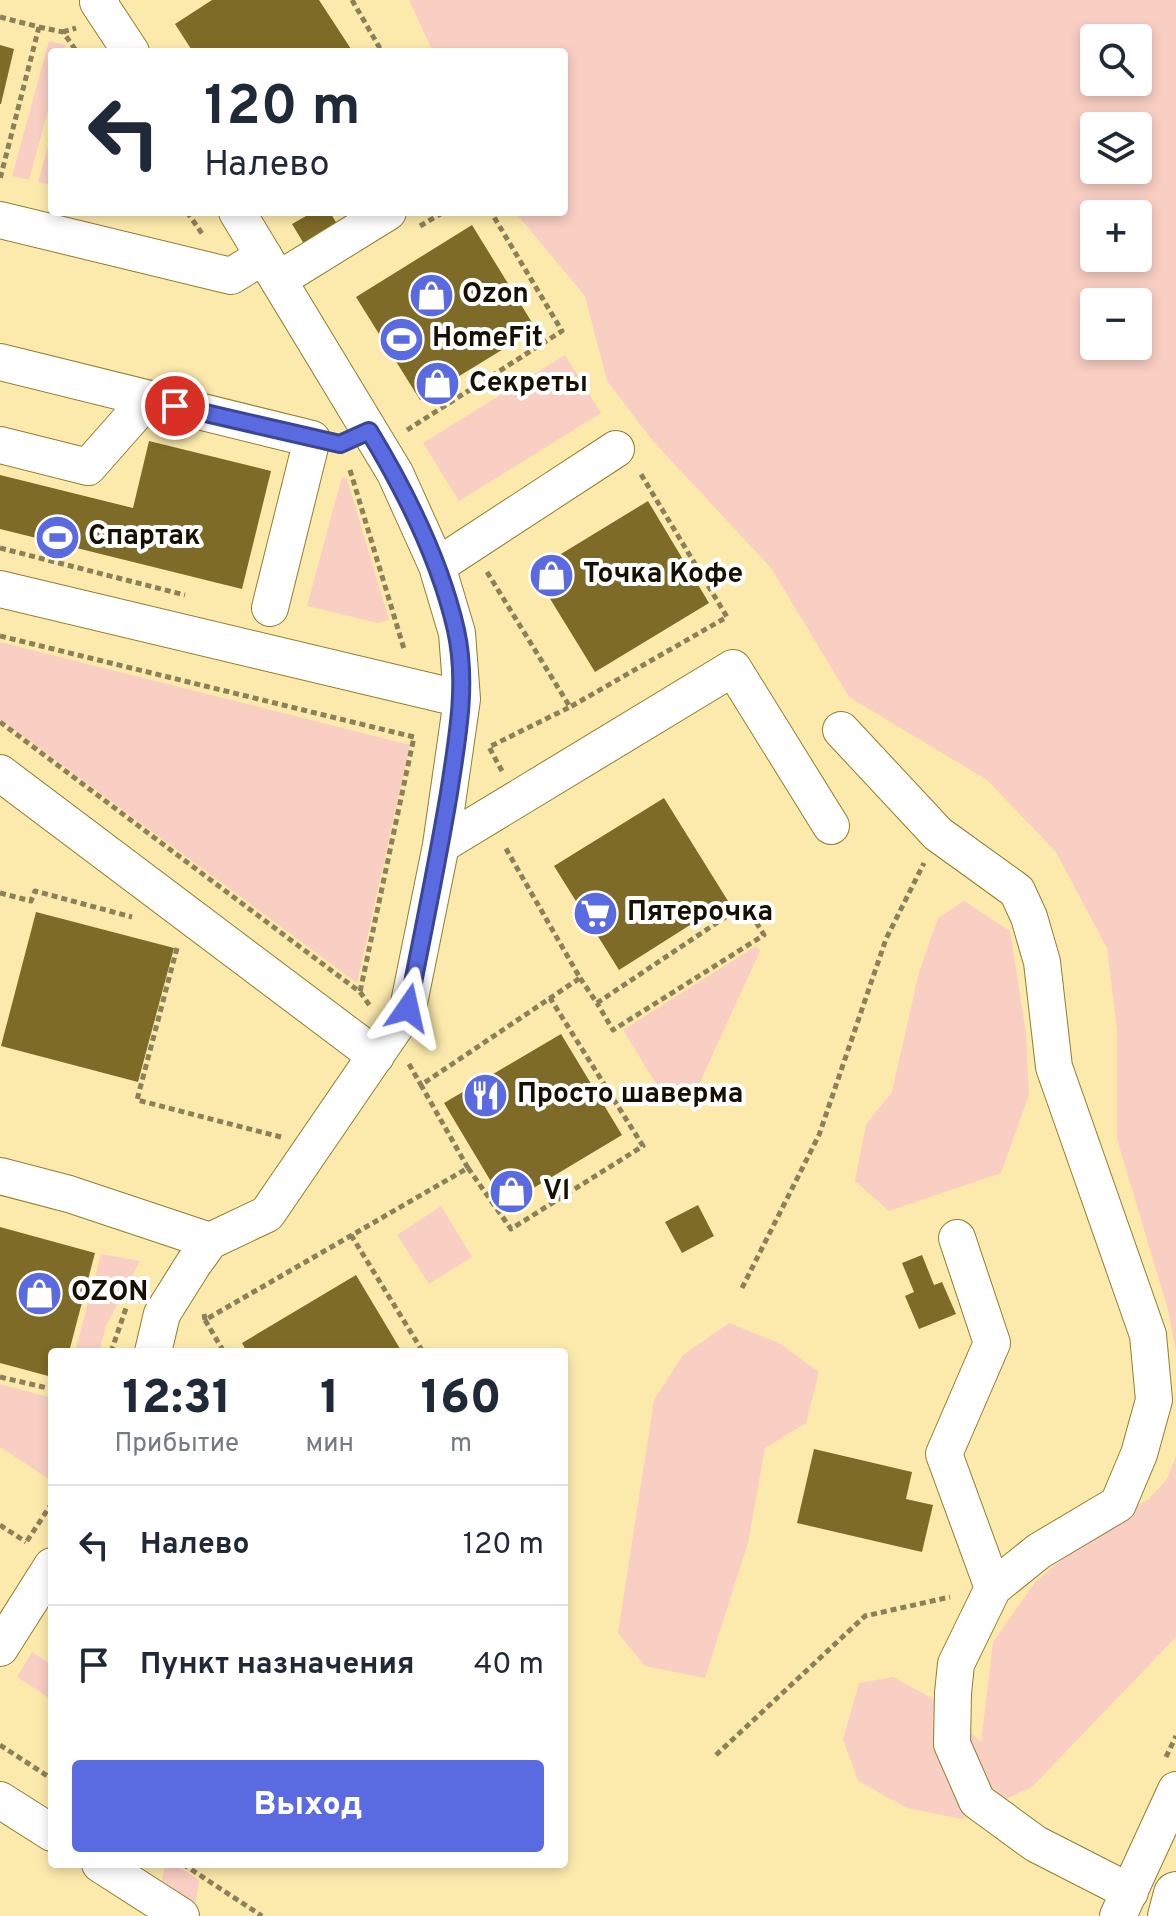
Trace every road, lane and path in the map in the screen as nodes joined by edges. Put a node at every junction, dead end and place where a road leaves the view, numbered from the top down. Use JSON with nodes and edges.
{"nodes":[{"id":1,"x":101,"y":0,"type":"edge"},
{"id":2,"x":352,"y":0,"type":"edge"},
{"id":3,"x":0,"y":17,"type":"edge"},
{"id":4,"x":39,"y":27,"type":"junction"},
{"id":5,"x":74,"y":48,"type":"edge"},
{"id":6,"x":128,"y":48,"type":"edge"},
{"id":7,"x":380,"y":48,"type":"edge"},
{"id":8,"x":0,"y":179,"type":"edge"},
{"id":9,"x":239,"y":216,"type":"edge"},
{"id":10,"x":424,"y":216,"type":"edge"},
{"id":11,"x":493,"y":216,"type":"edge"},
{"id":12,"x":0,"y":220,"type":"edge"},
{"id":13,"x":403,"y":220,"type":"edge"},
{"id":14,"x":186,"y":228,"type":"dead end"},
{"id":15,"x":271,"y":268,"type":"junction"},
{"id":16,"x":0,"y":362,"type":"edge"},
{"id":17,"x":148,"y":399,"type":"junction"},
{"id":18,"x":386,"y":432,"type":"junction"},
{"id":19,"x":312,"y":439,"type":"junction"},
{"id":20,"x":0,"y":445,"type":"edge"},
{"id":21,"x":625,"y":456,"type":"joint"},
{"id":22,"x":480,"y":561,"type":"dead end"},
{"id":23,"x":437,"y":566,"type":"junction"},
{"id":24,"x":0,"y":589,"type":"edge"},
{"id":25,"x":270,"y":608,"type":"dead end"},
{"id":26,"x":0,"y":636,"type":"edge"},
{"id":27,"x":462,"y":699,"type":"junction"},
{"id":28,"x":0,"y":722,"type":"edge"},
{"id":29,"x":841,"y":730,"type":"dead end"},
{"id":30,"x":0,"y":773,"type":"edge"},
{"id":31,"x":831,"y":826,"type":"dead end"},
{"id":32,"x":938,"y":834,"type":"junction"},
{"id":33,"x":517,"y":837,"type":"dead end"},
{"id":34,"x":441,"y":845,"type":"junction"},
{"id":35,"x":0,"y":893,"type":"edge"},
{"id":36,"x":138,"y":918,"type":"dead end"},
{"id":37,"x":178,"y":946,"type":"dead end"},
{"id":38,"x":580,"y":978,"type":"junction"},
{"id":39,"x":550,"y":998,"type":"junction"},
{"id":40,"x":597,"y":1003,"type":"junction"},
{"id":41,"x":376,"y":1056,"type":"junction"},
{"id":42,"x":313,"y":1145,"type":"junction"},
{"id":43,"x":468,"y":1168,"type":"junction"},
{"id":44,"x":0,"y":1176,"type":"edge"},
{"id":45,"x":351,"y":1235,"type":"junction"},
{"id":46,"x":957,"y":1238,"type":"dead end"},
{"id":47,"x":202,"y":1252,"type":"junction"},
{"id":48,"x":742,"y":1288,"type":"dead end"},
{"id":49,"x":130,"y":1301,"type":"dead end"},
{"id":50,"x":205,"y":1320,"type":"junction"},
{"id":51,"x":112,"y":1348,"type":"edge"},
{"id":52,"x":154,"y":1348,"type":"edge"},
{"id":53,"x":222,"y":1348,"type":"edge"},
{"id":54,"x":421,"y":1348,"type":"edge"},
{"id":55,"x":0,"y":1377,"type":"edge"},
{"id":56,"x":48,"y":1388,"type":"edge"},
{"id":57,"x":0,"y":1525,"type":"edge"},
{"id":58,"x":39,"y":1554,"type":"edge"},
{"id":59,"x":993,"y":1588,"type":"junction"},
{"id":60,"x":0,"y":1648,"type":"edge"},
{"id":61,"x":1176,"y":1736,"type":"edge"},
{"id":62,"x":0,"y":1745,"type":"edge"},
{"id":63,"x":716,"y":1755,"type":"dead end"},
{"id":64,"x":48,"y":1776,"type":"edge"},
{"id":65,"x":1170,"y":1776,"type":"edge"},
{"id":66,"x":0,"y":1800,"type":"edge"},
{"id":67,"x":48,"y":1830,"type":"edge"},
{"id":68,"x":106,"y":1868,"type":"edge"},
{"id":69,"x":189,"y":1868,"type":"edge"},
{"id":70,"x":1176,"y":1894,"type":"edge"},
{"id":71,"x":1124,"y":1904,"type":"edge"},
{"id":72,"x":181,"y":1916,"type":"edge"},
{"id":73,"x":262,"y":1916,"type":"edge"},
{"id":74,"x":1170,"y":1916,"type":"edge"}],
"edges":[{"from":1,"to":6,"type":"lane"},
{"from":2,"to":7,"type":"path"},
{"from":3,"to":4,"type":"path"},
{"from":4,"to":5,"type":"path"},
{"from":4,"to":8,"type":"path"},
{"from":9,"to":14,"type":"path"},
{"from":9,"to":15,"type":"lane"},
{"from":10,"to":13,"type":"path"},
{"from":11,"to":18,"type":"path"},
{"from":12,"to":15,"type":"lane"},
{"from":13,"to":15,"type":"lane"},
{"from":15,"to":18,"type":"lane"},
{"from":16,"to":17,"type":"lane"},
{"from":17,"to":19,"type":"lane"},
{"from":17,"to":20,"type":"lane"},
{"from":18,"to":19,"type":"lane"},
{"from":18,"to":23,"type":"lane"},
{"from":19,"to":25,"type":"lane"},
{"from":21,"to":22,"type":"path"},
{"from":21,"to":23,"type":"lane"},
{"from":23,"to":27,"type":"lane"},
{"from":24,"to":27,"type":"lane"},
{"from":26,"to":28,"type":"path"},
{"from":27,"to":34,"type":"lane"},
{"from":29,"to":32,"type":"lane"},
{"from":30,"to":41,"type":"lane"},
{"from":31,"to":34,"type":"lane"},
{"from":32,"to":48,"type":"path"},
{"from":32,"to":59,"type":"lane"},
{"from":33,"to":38,"type":"path"},
{"from":34,"to":41,"type":"lane"},
{"from":35,"to":36,"type":"path"},
{"from":37,"to":42,"type":"path"},
{"from":38,"to":39,"type":"path"},
{"from":38,"to":40,"type":"path"},
{"from":39,"to":43,"type":"path"},
{"from":39,"to":43,"type":"path"},
{"from":40,"to":40,"type":"path"},
{"from":41,"to":42,"type":"lane"},
{"from":42,"to":47,"type":"lane"},
{"from":43,"to":45,"type":"path"},
{"from":44,"to":47,"type":"lane"},
{"from":45,"to":50,"type":"path"},
{"from":45,"to":54,"type":"path"},
{"from":46,"to":59,"type":"lane"},
{"from":47,"to":50,"type":"path"},
{"from":47,"to":52,"type":"lane"},
{"from":49,"to":51,"type":"path"},
{"from":50,"to":53,"type":"path"},
{"from":55,"to":56,"type":"path"},
{"from":57,"to":58,"type":"path"},
{"from":58,"to":60,"type":"lane"},
{"from":59,"to":63,"type":"path"},
{"from":59,"to":71,"type":"lane"},
{"from":61,"to":65,"type":"path"},
{"from":62,"to":64,"type":"path"},
{"from":65,"to":71,"type":"lane"},
{"from":66,"to":67,"type":"lane"},
{"from":68,"to":72,"type":"lane"},
{"from":69,"to":73,"type":"path"},
{"from":70,"to":74,"type":"main road"}]}
